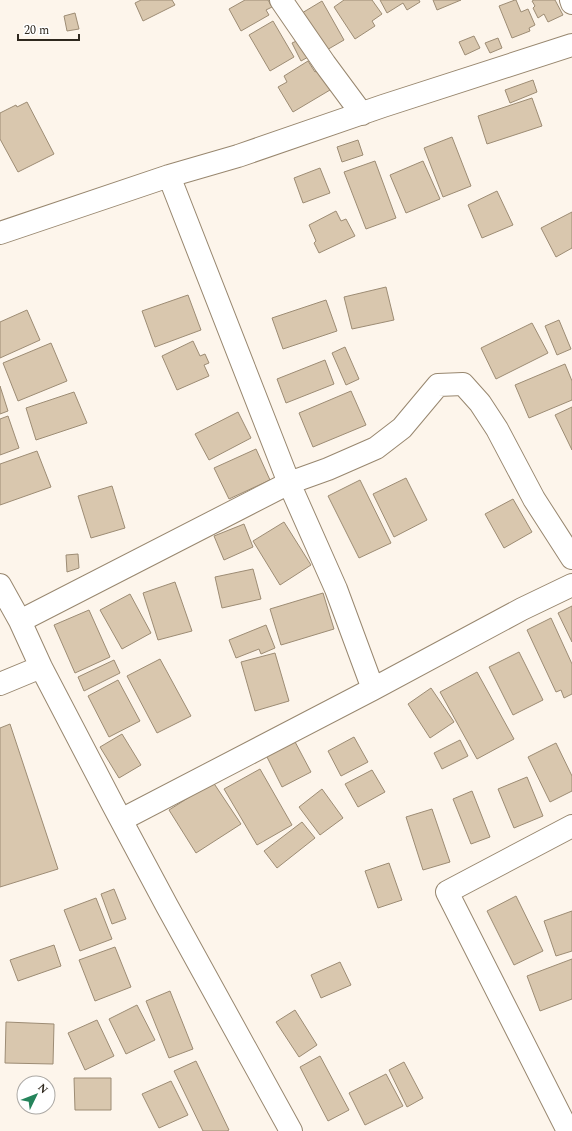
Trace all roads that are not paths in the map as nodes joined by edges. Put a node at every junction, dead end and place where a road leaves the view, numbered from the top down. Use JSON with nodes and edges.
{"nodes":[{"id":1,"x":281,"y":0,"type":"edge"},
{"id":2,"x":569,"y":53,"type":"edge"},
{"id":3,"x":362,"y":114,"type":"junction"},
{"id":4,"x":169,"y":176,"type":"junction"},
{"id":5,"x":0,"y":233,"type":"edge"},
{"id":6,"x":289,"y":483,"type":"junction"},
{"id":7,"x":572,"y":558,"type":"edge"},
{"id":8,"x":0,"y":585,"type":"edge"},
{"id":9,"x":572,"y":585,"type":"edge"},
{"id":10,"x":20,"y":621,"type":"junction"},
{"id":11,"x":41,"y":667,"type":"junction"},
{"id":12,"x":0,"y":684,"type":"edge"},
{"id":13,"x":373,"y":689,"type":"junction"},
{"id":14,"x":121,"y":820,"type":"junction"},
{"id":15,"x":572,"y":826,"type":"edge"},
{"id":16,"x":291,"y":1131,"type":"edge"},
{"id":17,"x":568,"y":1131,"type":"edge"}],
"edges":[{"from":1,"to":3,"type":"street"},
{"from":2,"to":3,"type":"street"},
{"from":3,"to":4,"type":"street"},
{"from":4,"to":5,"type":"street"},
{"from":4,"to":6,"type":"street"},
{"from":6,"to":7,"type":"street"},
{"from":6,"to":10,"type":"street"},
{"from":6,"to":13,"type":"street"},
{"from":8,"to":10,"type":"street"},
{"from":9,"to":13,"type":"street"},
{"from":10,"to":11,"type":"street"},
{"from":11,"to":12,"type":"street"},
{"from":11,"to":14,"type":"street"},
{"from":13,"to":14,"type":"street"},
{"from":14,"to":16,"type":"street"},
{"from":15,"to":17,"type":"street"}]}
